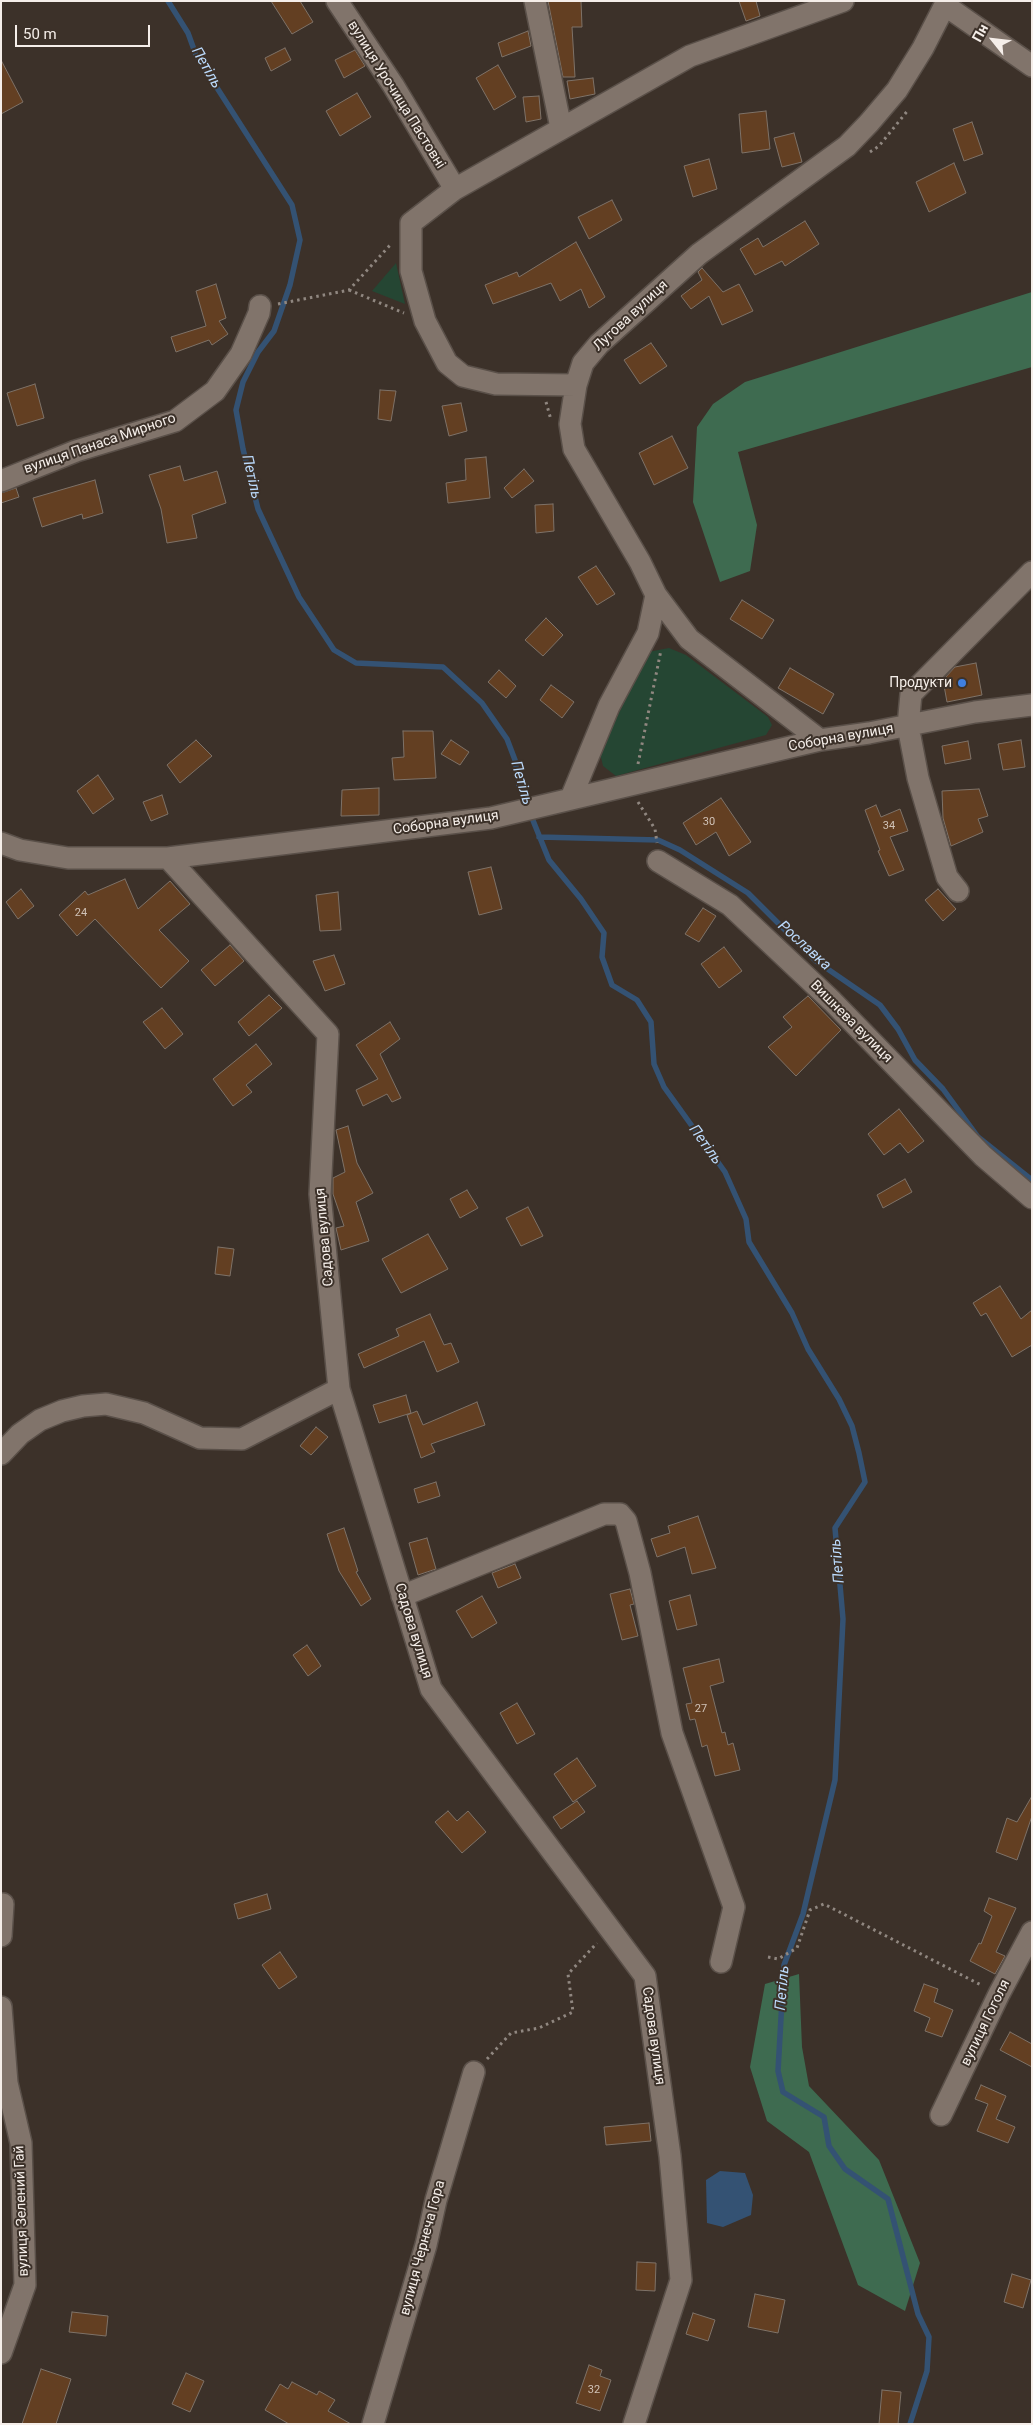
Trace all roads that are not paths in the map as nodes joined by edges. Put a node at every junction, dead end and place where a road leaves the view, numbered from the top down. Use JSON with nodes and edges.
{"nodes":[{"id":1,"x":338,"y":1,"type":"edge"},
{"id":2,"x":535,"y":1,"type":"edge"},
{"id":3,"x":843,"y":1,"type":"edge"},
{"id":4,"x":946,"y":4,"type":"edge"},
{"id":5,"x":1032,"y":66,"type":"edge"},
{"id":6,"x":561,"y":128,"type":"junction"},
{"id":7,"x":455,"y":189,"type":"junction"},
{"id":8,"x":260,"y":306,"type":"dead end"},
{"id":9,"x":576,"y":385,"type":"junction"},
{"id":10,"x":1,"y":481,"type":"edge"},
{"id":11,"x":1032,"y":572,"type":"edge"},
{"id":12,"x":656,"y":595,"type":"junction"},
{"id":13,"x":1032,"y":705,"type":"edge"},
{"id":14,"x":908,"y":726,"type":"junction"},
{"id":15,"x":820,"y":740,"type":"junction"},
{"id":16,"x":564,"y":801,"type":"junction"},
{"id":17,"x":1,"y":843,"type":"edge"},
{"id":18,"x":168,"y":858,"type":"junction"},
{"id":19,"x":658,"y":861,"type":"dead end"},
{"id":20,"x":958,"y":891,"type":"dead end"},
{"id":21,"x":1032,"y":1198,"type":"edge"},
{"id":22,"x":340,"y":1389,"type":"junction"},
{"id":23,"x":1,"y":1454,"type":"edge"},
{"id":24,"x":402,"y":1596,"type":"junction"},
{"id":25,"x":3,"y":1904,"type":"dead end"},
{"id":26,"x":1032,"y":1932,"type":"edge"},
{"id":27,"x":1,"y":1936,"type":"edge"},
{"id":28,"x":721,"y":1962,"type":"dead end"},
{"id":29,"x":1,"y":2007,"type":"edge"},
{"id":30,"x":474,"y":2072,"type":"road end"},
{"id":31,"x":941,"y":2116,"type":"dead end"},
{"id":32,"x":1,"y":2353,"type":"edge"},
{"id":33,"x":374,"y":2424,"type":"edge"},
{"id":34,"x":634,"y":2424,"type":"edge"}],
"edges":[{"from":1,"to":7,"type":"street","name":"вулиця Урочища Пастовні"},
{"from":2,"to":6,"type":"street"},
{"from":3,"to":6,"type":"street"},
{"from":4,"to":5,"type":"street"},
{"from":4,"to":9,"type":"street","name":"Лугова вулиця"},
{"from":6,"to":7,"type":"street"},
{"from":7,"to":9,"type":"street"},
{"from":8,"to":10,"type":"street","name":"вулиця Панаса Мирного"},
{"from":9,"to":12,"type":"street","name":"Лугова вулиця"},
{"from":11,"to":14,"type":"street"},
{"from":12,"to":15,"type":"street","name":"Лугова вулиця"},
{"from":12,"to":16,"type":"street"},
{"from":13,"to":14,"type":"street","name":"Соборна вулиця"},
{"from":14,"to":15,"type":"street","name":"Соборна вулиця"},
{"from":14,"to":20,"type":"street"},
{"from":15,"to":16,"type":"street","name":"Соборна вулиця"},
{"from":16,"to":18,"type":"street","name":"Соборна вулиця"},
{"from":17,"to":18,"type":"street","name":"Соборна вулиця"},
{"from":18,"to":22,"type":"street","name":"Садова вулиця"},
{"from":19,"to":21,"type":"street","name":"Вишнева вулиця"},
{"from":22,"to":23,"type":"street"},
{"from":22,"to":24,"type":"street","name":"Садова вулиця"},
{"from":24,"to":28,"type":"street"},
{"from":24,"to":34,"type":"street","name":"Садова вулиця"},
{"from":25,"to":27,"type":"street"},
{"from":26,"to":31,"type":"street","name":"вулиця Гоголя"},
{"from":29,"to":32,"type":"street","name":"вулиця Зелений Гай"},
{"from":30,"to":33,"type":"street","name":"вулиця Чернеча Гора"}]}
